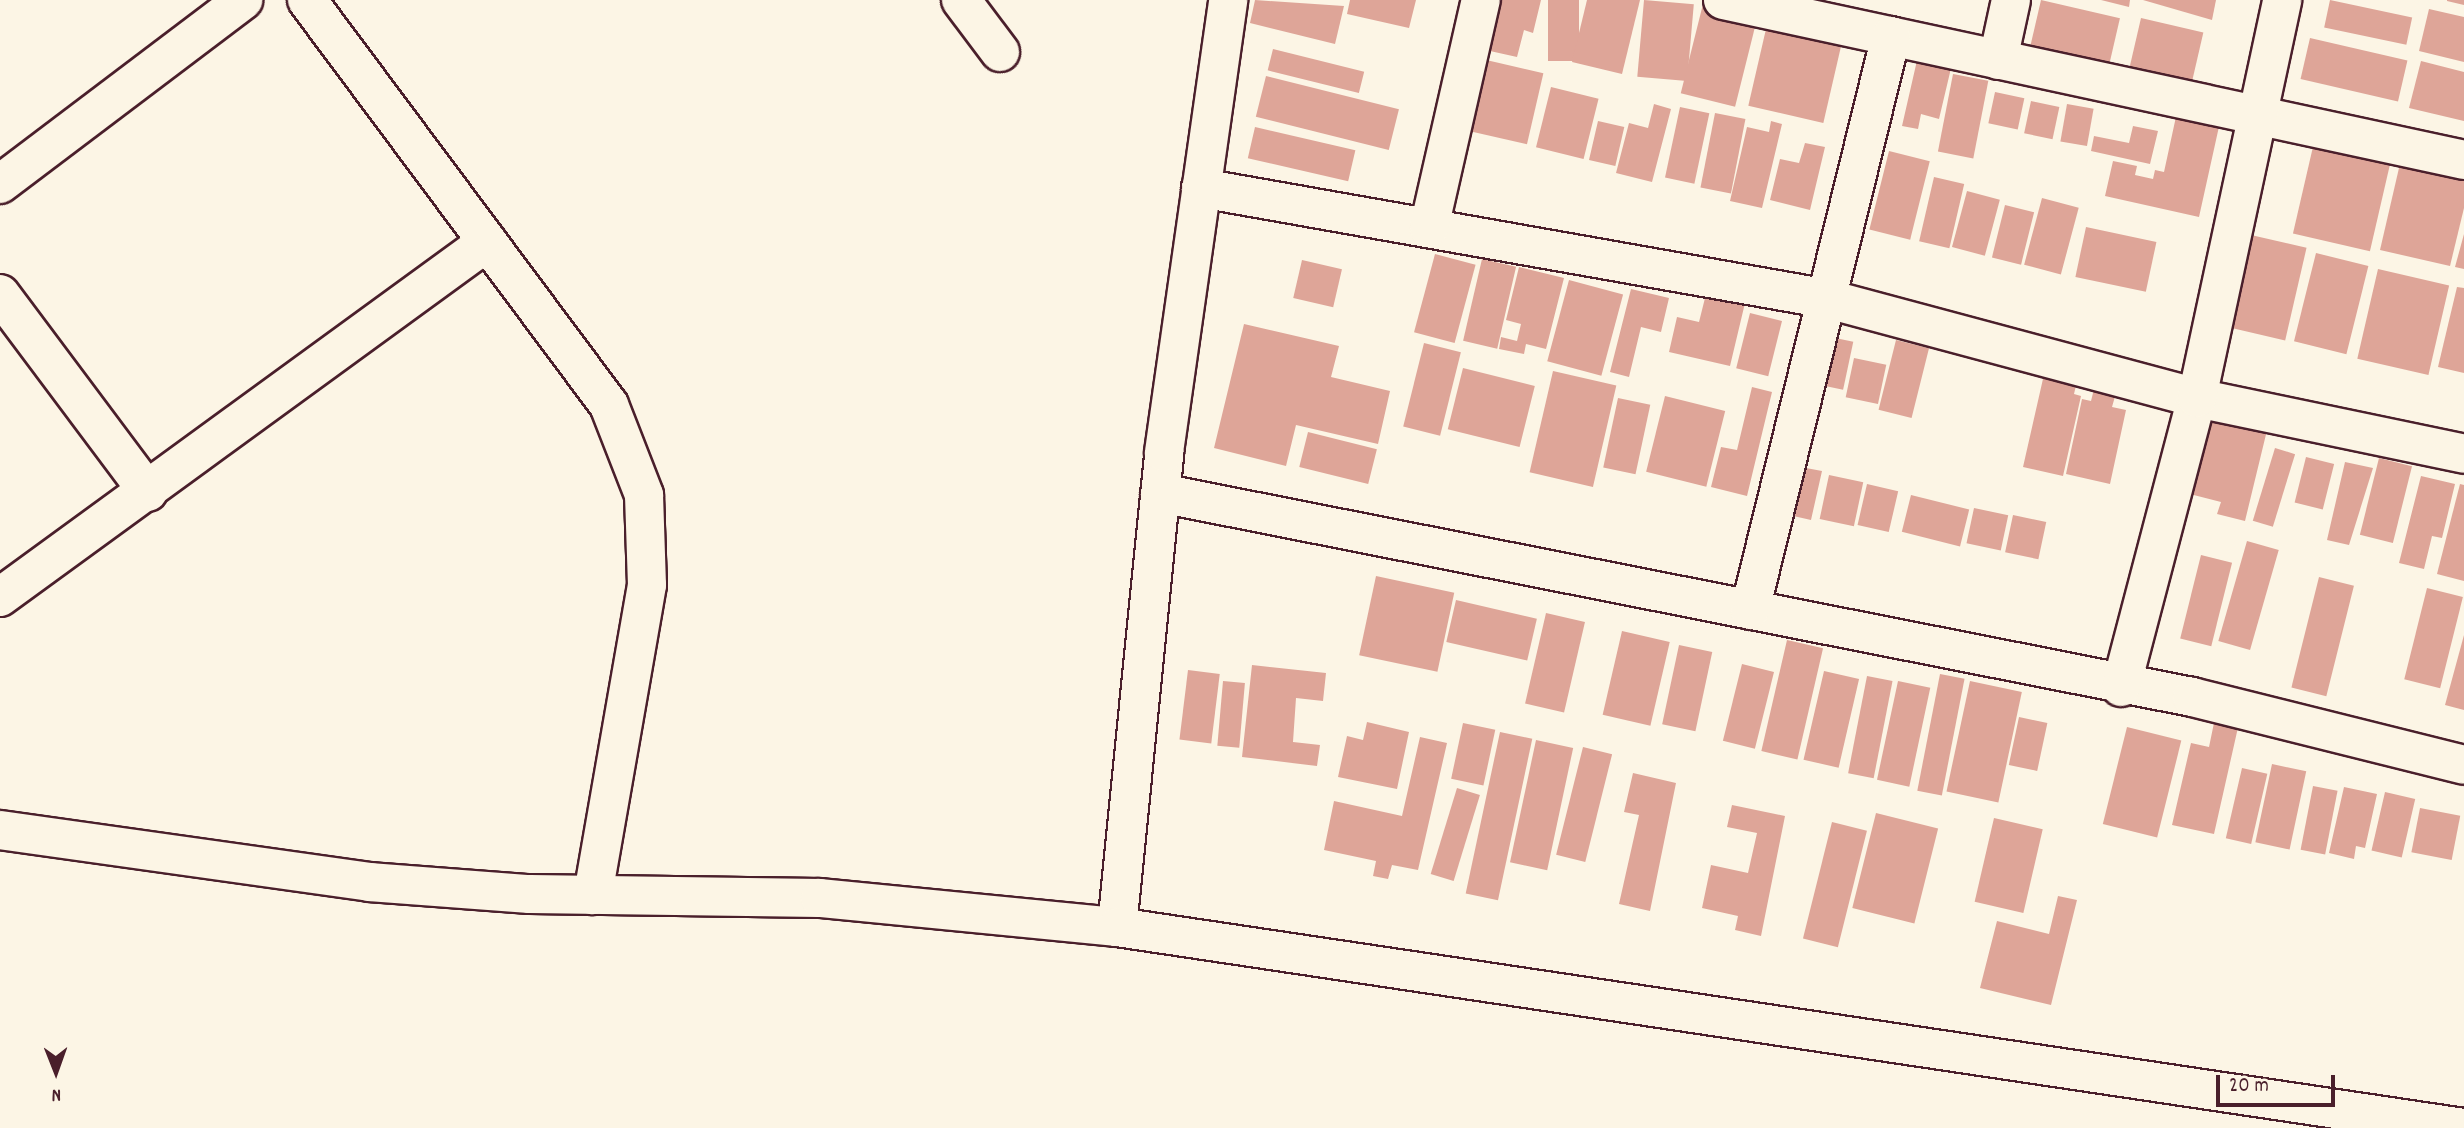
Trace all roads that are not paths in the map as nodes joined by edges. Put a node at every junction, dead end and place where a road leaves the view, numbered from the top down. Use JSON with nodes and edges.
{"nodes":[{"id":1,"x":243,"y":0,"type":"edge"},
{"id":2,"x":307,"y":0,"type":"edge"},
{"id":3,"x":961,"y":0,"type":"edge"},
{"id":4,"x":1228,"y":0,"type":"edge"},
{"id":5,"x":1481,"y":0,"type":"edge"},
{"id":6,"x":2011,"y":0,"type":"edge"},
{"id":7,"x":2282,"y":0,"type":"edge"},
{"id":8,"x":1742,"y":2,"type":"edge"},
{"id":9,"x":1891,"y":36,"type":"junction"},
{"id":10,"x":1000,"y":52,"type":"dead end"},
{"id":11,"x":1998,"y":60,"type":"junction"},
{"id":12,"x":2257,"y":116,"type":"junction"},
{"id":13,"x":2464,"y":160,"type":"edge"},
{"id":14,"x":0,"y":184,"type":"edge"},
{"id":15,"x":1201,"y":188,"type":"junction"},
{"id":16,"x":1429,"y":228,"type":"junction"},
{"id":17,"x":488,"y":242,"type":"junction"},
{"id":18,"x":0,"y":294,"type":"edge"},
{"id":19,"x":1828,"y":299,"type":"junction"},
{"id":20,"x":2197,"y":398,"type":"junction"},
{"id":21,"x":2464,"y":454,"type":"edge"},
{"id":22,"x":148,"y":492,"type":"junction"},
{"id":23,"x":1160,"y":493,"type":"junction"},
{"id":24,"x":0,"y":597,"type":"edge"},
{"id":25,"x":1750,"y":610,"type":"junction"},
{"id":26,"x":2121,"y":687,"type":"junction"},
{"id":27,"x":2464,"y":765,"type":"edge"},
{"id":28,"x":0,"y":830,"type":"edge"},
{"id":29,"x":593,"y":895,"type":"junction"},
{"id":30,"x":1117,"y":927,"type":"junction"},
{"id":31,"x":2464,"y":1128,"type":"edge"}],
"edges":[{"from":1,"to":14,"type":"street"},
{"from":2,"to":17,"type":"street"},
{"from":3,"to":10,"type":"street"},
{"from":4,"to":15,"type":"street"},
{"from":5,"to":16,"type":"street"},
{"from":6,"to":11,"type":"street"},
{"from":7,"to":12,"type":"street"},
{"from":8,"to":9,"type":"street"},
{"from":9,"to":11,"type":"street"},
{"from":9,"to":19,"type":"street"},
{"from":11,"to":12,"type":"street"},
{"from":12,"to":13,"type":"street"},
{"from":12,"to":20,"type":"street"},
{"from":15,"to":16,"type":"street"},
{"from":15,"to":23,"type":"street"},
{"from":16,"to":19,"type":"street"},
{"from":17,"to":22,"type":"street"},
{"from":17,"to":29,"type":"street"},
{"from":18,"to":22,"type":"street"},
{"from":19,"to":20,"type":"street"},
{"from":19,"to":25,"type":"street"},
{"from":20,"to":21,"type":"street"},
{"from":20,"to":26,"type":"street"},
{"from":22,"to":24,"type":"street"},
{"from":23,"to":25,"type":"street"},
{"from":23,"to":30,"type":"street"},
{"from":25,"to":26,"type":"street"},
{"from":26,"to":27,"type":"street"},
{"from":28,"to":29,"type":"street"},
{"from":29,"to":30,"type":"street"},
{"from":30,"to":31,"type":"street"}]}
